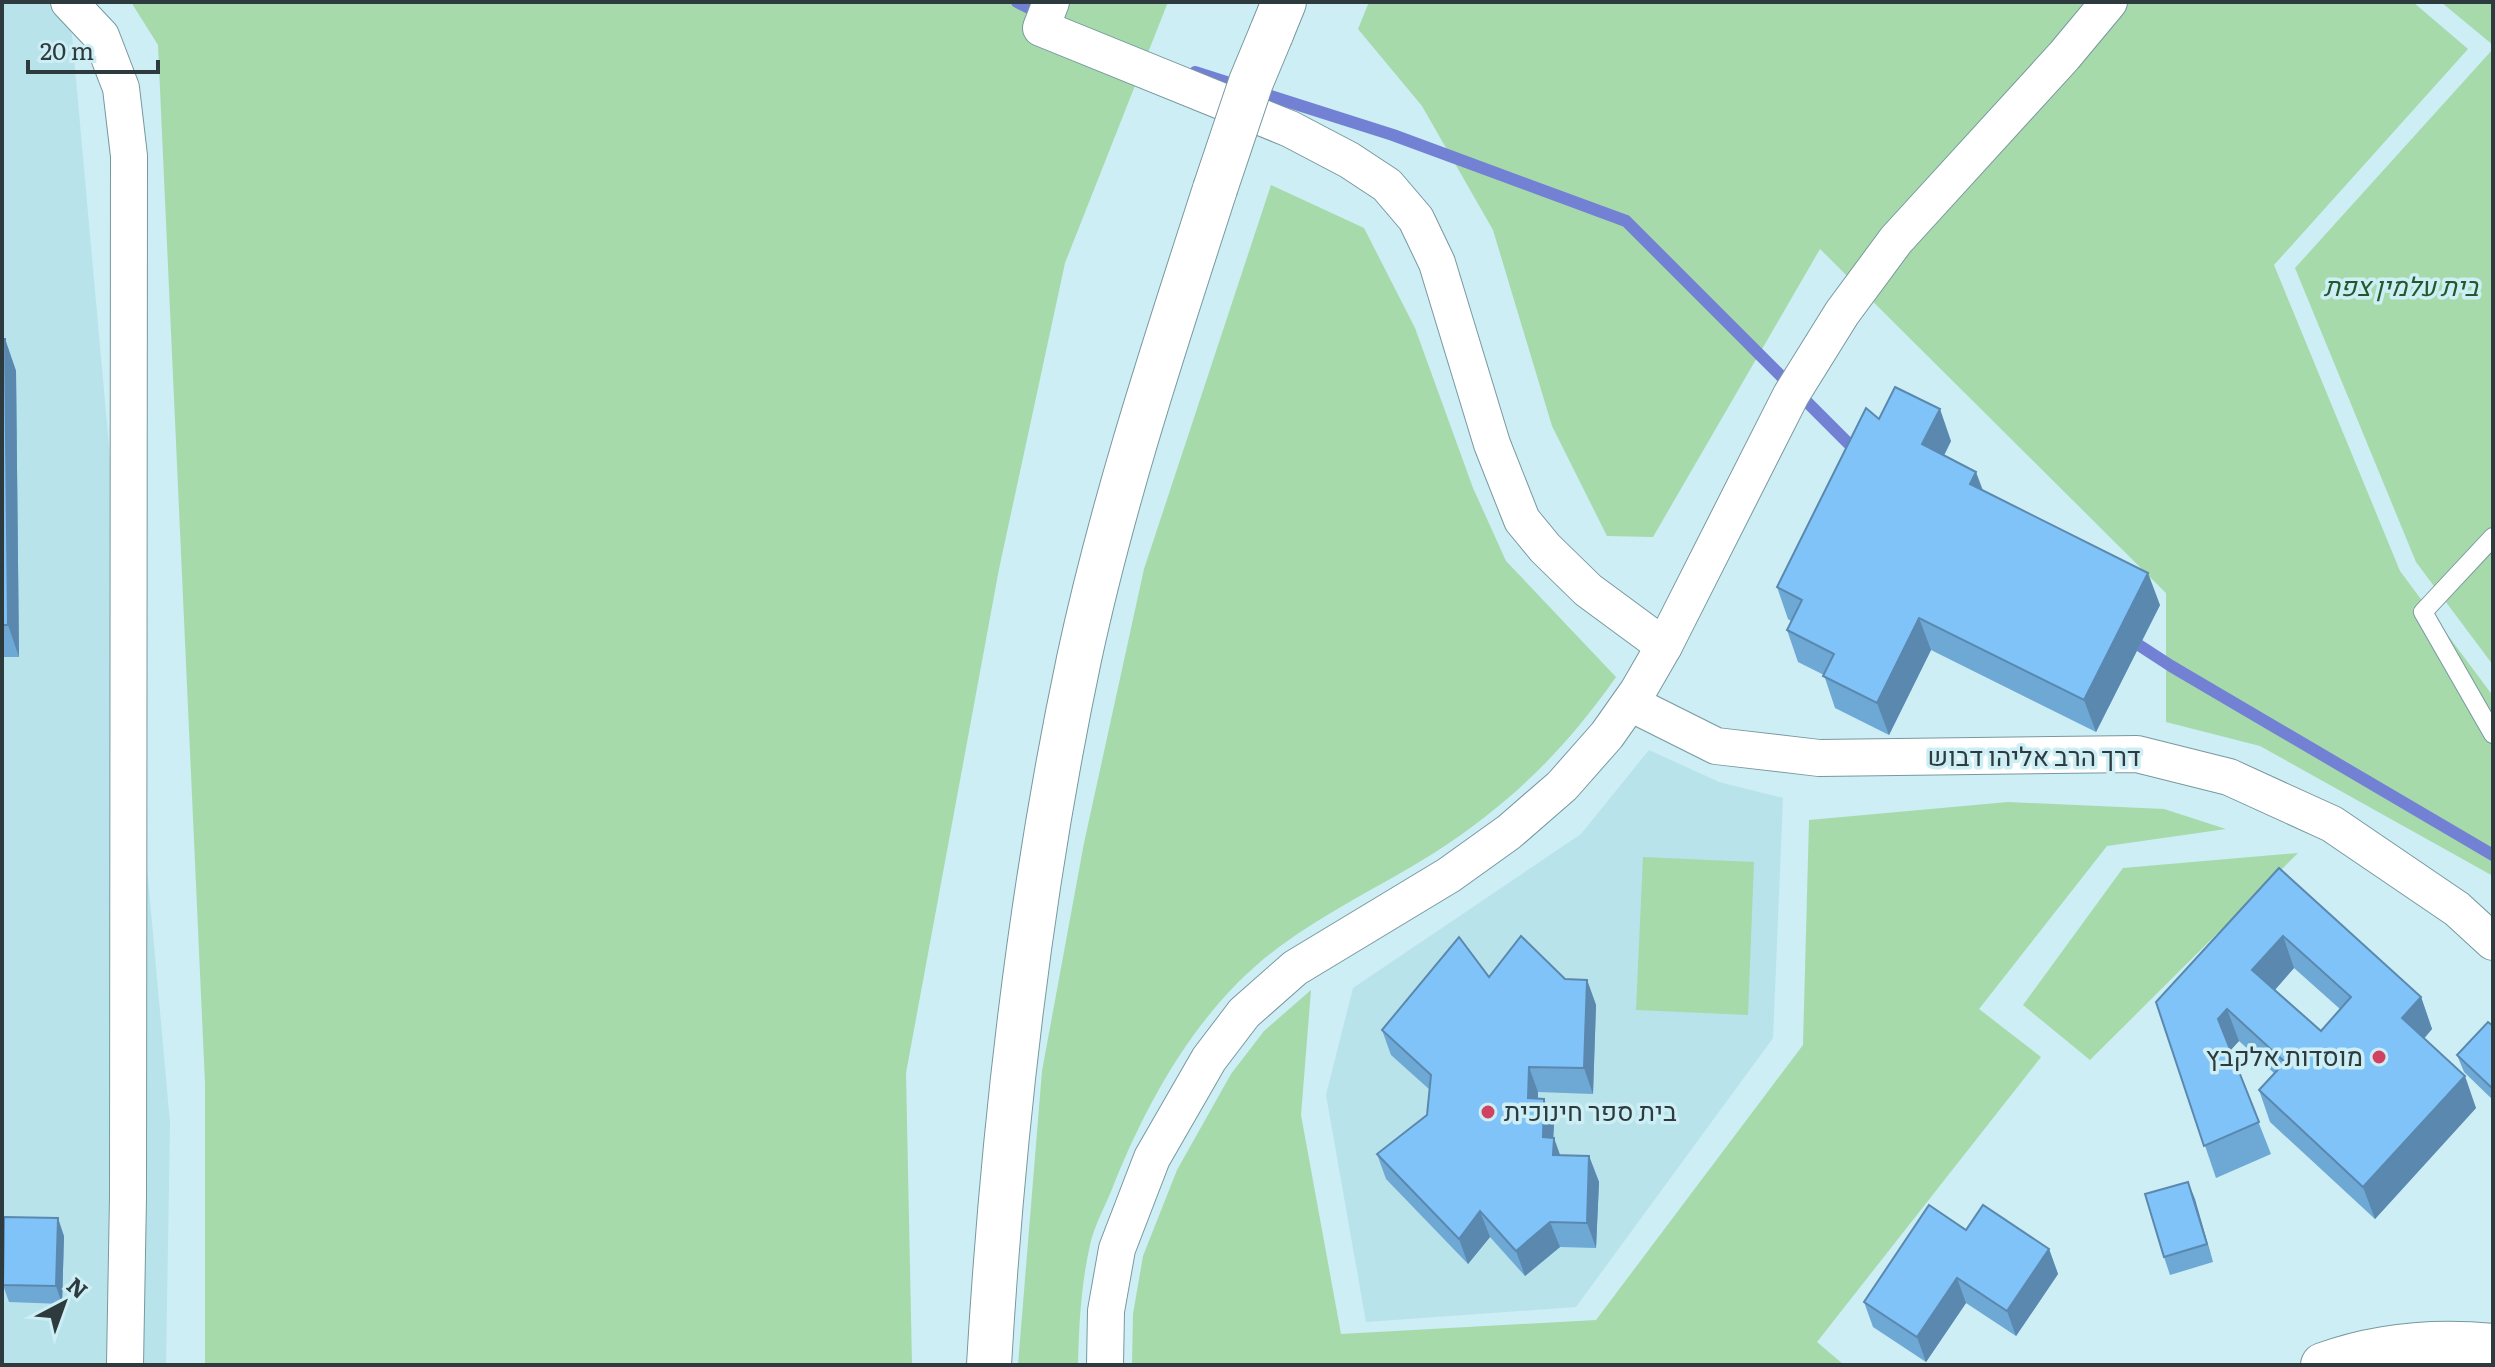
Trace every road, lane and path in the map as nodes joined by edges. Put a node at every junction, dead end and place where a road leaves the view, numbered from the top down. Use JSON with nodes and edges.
{"nodes":[{"id":1,"x":69,"y":2,"type":"edge"},
{"id":2,"x":1051,"y":2,"type":"edge"},
{"id":3,"x":2109,"y":2,"type":"edge"},
{"id":4,"x":1278,"y":18,"type":"edge"},
{"id":5,"x":2493,"y":537,"type":"edge"},
{"id":6,"x":1664,"y":646,"type":"junction"},
{"id":7,"x":1630,"y":703,"type":"junction"},
{"id":8,"x":2493,"y":734,"type":"edge"},
{"id":9,"x":2493,"y":942,"type":"edge"},
{"id":10,"x":2493,"y":1346,"type":"edge"},
{"id":11,"x":125,"y":1365,"type":"edge"},
{"id":12,"x":989,"y":1365,"type":"edge"},
{"id":13,"x":1105,"y":1365,"type":"edge"},
{"id":14,"x":2323,"y":1365,"type":"edge"}],
"edges":[{"from":1,"to":11,"type":"street"},
{"from":2,"to":6,"type":"street"},
{"from":3,"to":6,"type":"street"},
{"from":4,"to":12,"type":"main road","bridge":true},
{"from":5,"to":8,"type":"lane"},
{"from":6,"to":7,"type":"street"},
{"from":7,"to":9,"type":"street","name":"דרך הרב אליהו דבוש"},
{"from":7,"to":13,"type":"street"},
{"from":10,"to":14,"type":"main road"}]}
